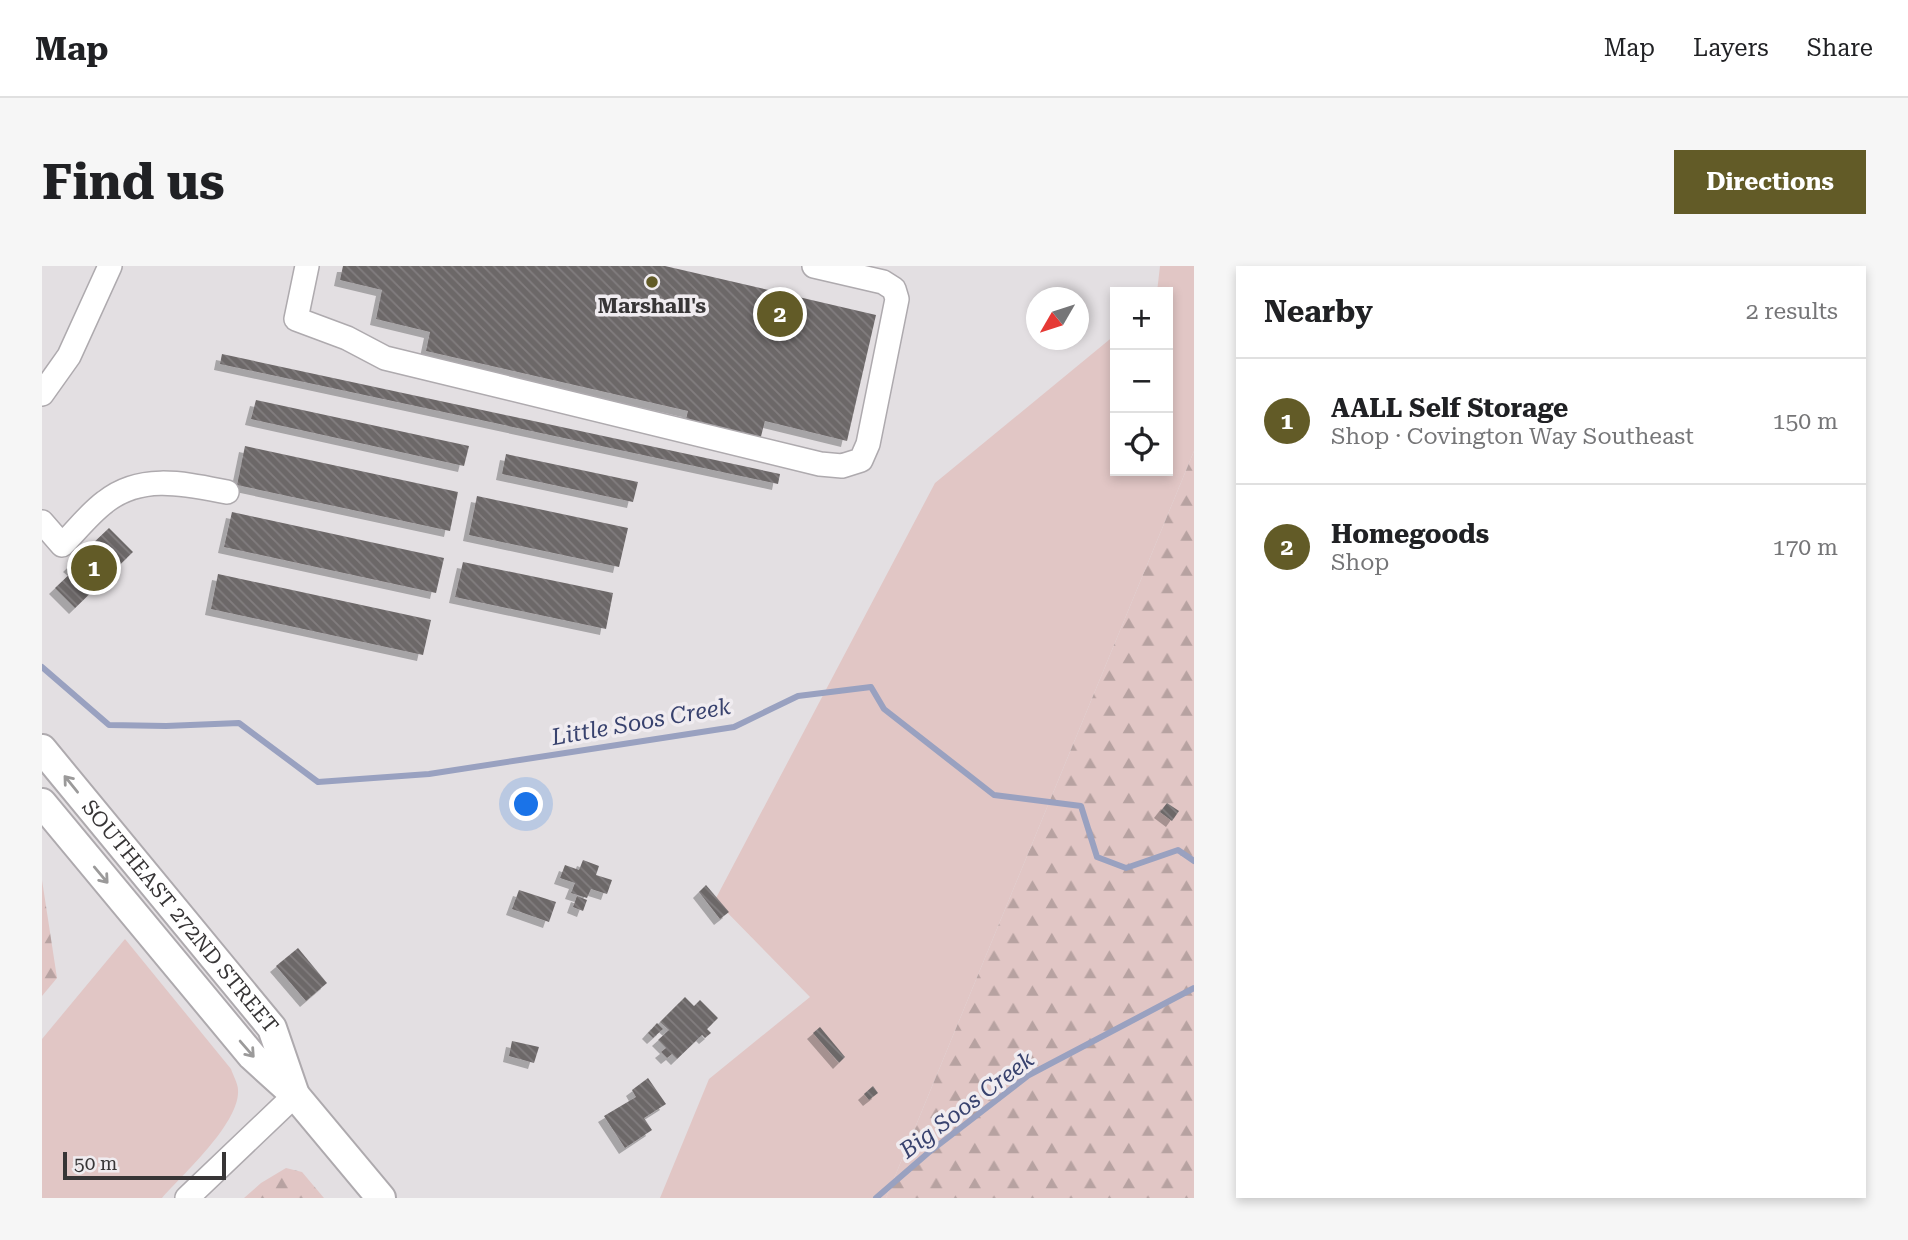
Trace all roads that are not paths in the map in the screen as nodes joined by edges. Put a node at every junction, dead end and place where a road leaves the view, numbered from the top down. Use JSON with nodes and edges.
{"nodes":[{"id":1,"x":110,"y":266,"type":"edge"},
{"id":2,"x":307,"y":266,"type":"edge"},
{"id":3,"x":814,"y":266,"type":"edge"},
{"id":4,"x":51,"y":363,"type":"edge"},
{"id":5,"x":42,"y":394,"type":"edge"},
{"id":6,"x":227,"y":492,"type":"dead end"},
{"id":7,"x":42,"y":522,"type":"edge"},
{"id":8,"x":42,"y":749,"type":"edge"},
{"id":9,"x":42,"y":803,"type":"edge"},
{"id":10,"x":295,"y":1095,"type":"junction"},
{"id":11,"x":187,"y":1198,"type":"edge"},
{"id":12,"x":381,"y":1198,"type":"edge"}],
"edges":[{"from":1,"to":4,"type":"street"},
{"from":2,"to":3,"type":"street"},
{"from":4,"to":5,"type":"street"},
{"from":6,"to":7,"type":"street"},
{"from":10,"to":8,"type":"main road","name":"SOUTHEAST 272ND STREET","one_way":true},
{"from":9,"to":10,"type":"main road","name":"SOUTHEAST 272ND STREET","one_way":true},
{"from":10,"to":11,"type":"street"},
{"from":10,"to":12,"type":"main road","name":"SOUTHEAST 272ND STREET"}]}
